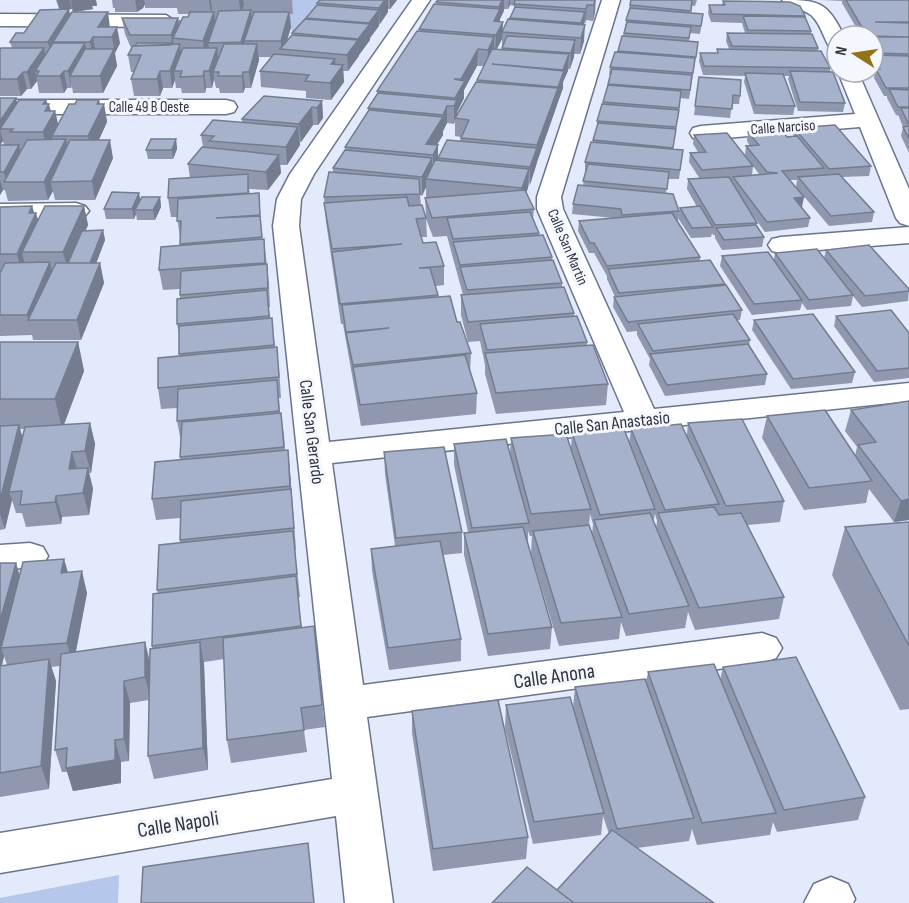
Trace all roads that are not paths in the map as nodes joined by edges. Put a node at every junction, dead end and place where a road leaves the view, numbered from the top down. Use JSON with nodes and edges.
{"nodes":[{"id":1,"x":20,"y":0,"type":"edge"},
{"id":2,"x":421,"y":0,"type":"edge"},
{"id":3,"x":611,"y":0,"type":"edge"},
{"id":4,"x":791,"y":0,"type":"edge"},
{"id":5,"x":181,"y":21,"type":"edge"},
{"id":6,"x":2,"y":22,"type":"edge"},
{"id":7,"x":830,"y":24,"type":"edge"},
{"id":8,"x":852,"y":84,"type":"edge"},
{"id":9,"x":0,"y":107,"type":"edge"},
{"id":10,"x":226,"y":107,"type":"dead end"},
{"id":11,"x":866,"y":120,"type":"junction"},
{"id":12,"x":701,"y":133,"type":"edge"},
{"id":13,"x":76,"y":211,"type":"edge"},
{"id":14,"x":0,"y":212,"type":"edge"},
{"id":15,"x":909,"y":218,"type":"edge"},
{"id":16,"x":909,"y":235,"type":"edge"},
{"id":17,"x":781,"y":245,"type":"dead end"},
{"id":18,"x":909,"y":392,"type":"edge"},
{"id":19,"x":643,"y":420,"type":"junction"},
{"id":20,"x":315,"y":454,"type":"junction"},
{"id":21,"x":762,"y":648,"type":"dead end"},
{"id":22,"x":345,"y":704,"type":"junction"},
{"id":23,"x":356,"y":794,"type":"junction"},
{"id":24,"x":0,"y":853,"type":"edge"},
{"id":25,"x":369,"y":903,"type":"edge"}],
"edges":[{"from":1,"to":6,"type":"street"},
{"from":2,"to":20,"type":"street","name":"Calle San Gerardo"},
{"from":3,"to":19,"type":"street","name":"Calle San Martin"},
{"from":4,"to":7,"type":"street"},
{"from":5,"to":6,"type":"street"},
{"from":8,"to":11,"type":"street"},
{"from":9,"to":10,"type":"street","name":"Calle 49 B Oeste"},
{"from":11,"to":12,"type":"street","name":"Calle Narciso"},
{"from":11,"to":15,"type":"street"},
{"from":13,"to":14,"type":"street"},
{"from":16,"to":17,"type":"street"},
{"from":18,"to":19,"type":"street","name":"Calle San Anastasio"},
{"from":19,"to":20,"type":"street","name":"Calle San Anastasio"},
{"from":20,"to":22,"type":"street","name":"Calle San Gerardo"},
{"from":21,"to":22,"type":"street","name":"Calle Anona"},
{"from":22,"to":23,"type":"street","name":"Calle San Gerardo"},
{"from":23,"to":24,"type":"street","name":"Calle Napoli"},
{"from":23,"to":25,"type":"street","name":"Calle San Gerardo"}]}
